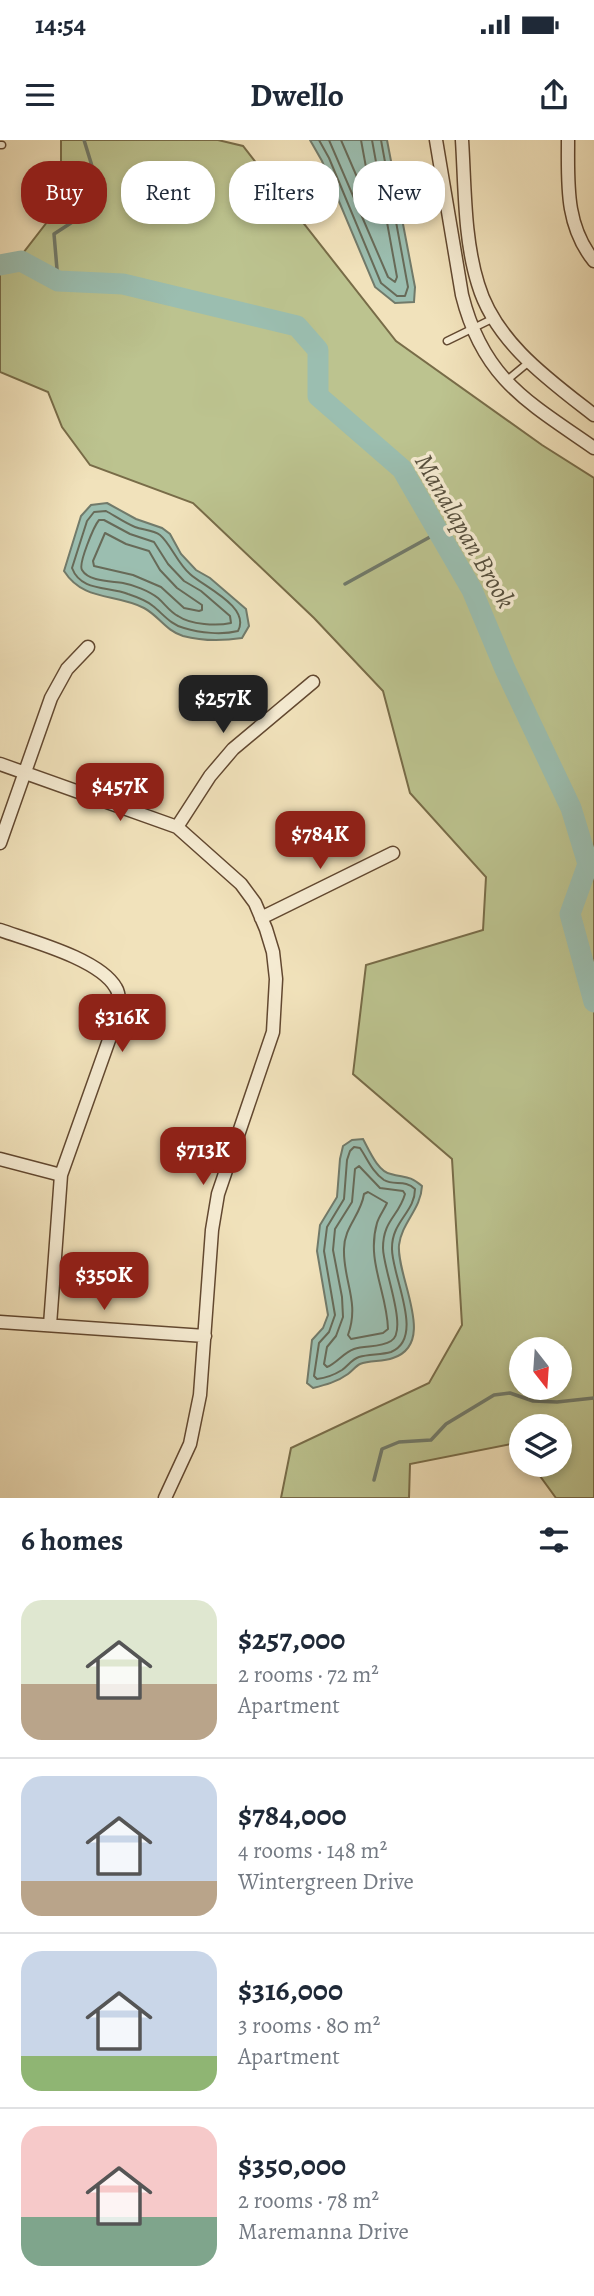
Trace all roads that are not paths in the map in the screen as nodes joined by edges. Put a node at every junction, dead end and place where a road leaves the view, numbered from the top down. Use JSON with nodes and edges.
{"nodes":[{"id":1,"x":436,"y":140,"type":"edge"},
{"id":2,"x":462,"y":140,"type":"edge"},
{"id":3,"x":568,"y":140,"type":"edge"},
{"id":4,"x":594,"y":261,"type":"edge"},
{"id":5,"x":494,"y":318,"type":"junction"},
{"id":6,"x":472,"y":329,"type":"junction"},
{"id":7,"x":447,"y":341,"type":"dead end"},
{"id":8,"x":529,"y":362,"type":"junction"},
{"id":9,"x":505,"y":382,"type":"junction"},
{"id":10,"x":594,"y":415,"type":"edge"},
{"id":11,"x":594,"y":448,"type":"edge"},
{"id":12,"x":88,"y":647,"type":"dead end"},
{"id":13,"x":313,"y":682,"type":"dead end"},
{"id":14,"x":0,"y":764,"type":"edge"},
{"id":15,"x":24,"y":772,"type":"junction"},
{"id":16,"x":177,"y":827,"type":"junction"},
{"id":17,"x":0,"y":843,"type":"edge"},
{"id":18,"x":393,"y":853,"type":"dead end"},
{"id":19,"x":261,"y":918,"type":"junction"},
{"id":20,"x":0,"y":930,"type":"edge"},
{"id":21,"x":0,"y":1159,"type":"edge"},
{"id":22,"x":61,"y":1175,"type":"junction"},
{"id":23,"x":0,"y":1322,"type":"edge"},
{"id":24,"x":50,"y":1325,"type":"junction"},
{"id":25,"x":205,"y":1336,"type":"junction"},
{"id":26,"x":165,"y":1498,"type":"edge"}],
"edges":[{"from":1,"to":6,"type":"street"},
{"from":2,"to":5,"type":"street"},
{"from":3,"to":4,"type":"street"},
{"from":5,"to":6,"type":"lane"},
{"from":5,"to":8,"type":"street"},
{"from":6,"to":7,"type":"lane"},
{"from":6,"to":9,"type":"street"},
{"from":8,"to":9,"type":"lane"},
{"from":8,"to":10,"type":"street"},
{"from":9,"to":11,"type":"street"},
{"from":12,"to":15,"type":"street"},
{"from":13,"to":16,"type":"street"},
{"from":14,"to":15,"type":"street"},
{"from":15,"to":16,"type":"street"},
{"from":15,"to":17,"type":"street"},
{"from":16,"to":19,"type":"street"},
{"from":18,"to":19,"type":"street"},
{"from":19,"to":25,"type":"street"},
{"from":20,"to":22,"type":"street"},
{"from":21,"to":22,"type":"street"},
{"from":22,"to":24,"type":"street"},
{"from":23,"to":24,"type":"street"},
{"from":24,"to":25,"type":"street"},
{"from":25,"to":26,"type":"street"}]}
